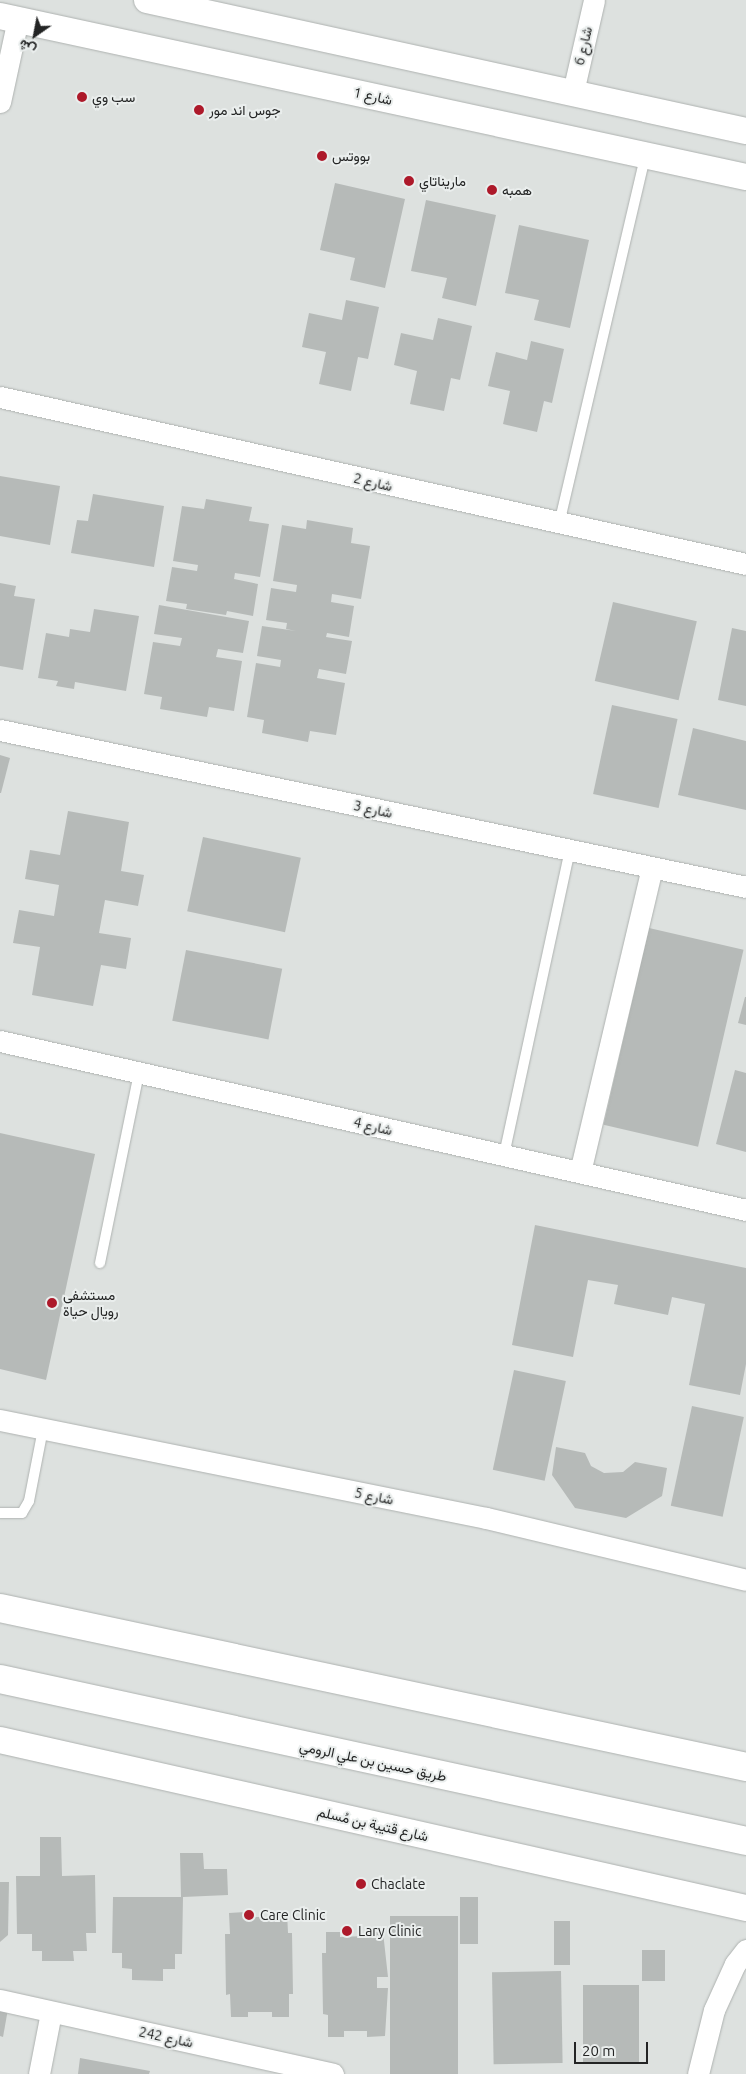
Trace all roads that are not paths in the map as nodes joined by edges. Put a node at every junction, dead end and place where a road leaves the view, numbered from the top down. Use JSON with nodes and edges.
{"nodes":[{"id":1,"x":147,"y":0,"type":"edge"},
{"id":2,"x":594,"y":0,"type":"edge"},
{"id":3,"x":185,"y":4,"type":"edge"},
{"id":4,"x":9,"y":17,"type":"edge"},
{"id":5,"x":573,"y":92,"type":"junction"},
{"id":6,"x":0,"y":102,"type":"edge"},
{"id":7,"x":746,"y":131,"type":"edge"},
{"id":8,"x":645,"y":156,"type":"junction"},
{"id":9,"x":746,"y":178,"type":"edge"},
{"id":10,"x":0,"y":397,"type":"edge"},
{"id":11,"x":559,"y":524,"type":"junction"},
{"id":12,"x":746,"y":564,"type":"edge"},
{"id":13,"x":0,"y":730,"type":"edge"},
{"id":14,"x":570,"y":850,"type":"junction"},
{"id":15,"x":652,"y":868,"type":"junction"},
{"id":16,"x":746,"y":888,"type":"edge"},
{"id":17,"x":0,"y":1041,"type":"edge"},
{"id":18,"x":139,"y":1072,"type":"junction"},
{"id":19,"x":504,"y":1156,"type":"junction"},
{"id":20,"x":580,"y":1172,"type":"junction"},
{"id":21,"x":746,"y":1210,"type":"edge"},
{"id":22,"x":100,"y":1263,"type":"dead end"},
{"id":23,"x":0,"y":1420,"type":"edge"},
{"id":24,"x":43,"y":1429,"type":"junction"},
{"id":25,"x":0,"y":1513,"type":"edge"},
{"id":26,"x":746,"y":1580,"type":"edge"},
{"id":27,"x":0,"y":1593,"type":"edge"},
{"id":28,"x":0,"y":1608,"type":"edge"},
{"id":29,"x":160,"y":1642,"type":"junction"},
{"id":30,"x":0,"y":1679,"type":"edge"},
{"id":31,"x":0,"y":1686,"type":"edge"},
{"id":32,"x":102,"y":1703,"type":"junction"},
{"id":33,"x":0,"y":1740,"type":"edge"},
{"id":34,"x":746,"y":1767,"type":"edge"},
{"id":35,"x":746,"y":1841,"type":"edge"},
{"id":36,"x":746,"y":1908,"type":"edge"},
{"id":37,"x":746,"y":1950,"type":"edge"},
{"id":38,"x":0,"y":2000,"type":"edge"},
{"id":39,"x":51,"y":2012,"type":"junction"},
{"id":40,"x":39,"y":2074,"type":"edge"},
{"id":41,"x":333,"y":2074,"type":"edge"},
{"id":42,"x":698,"y":2074,"type":"edge"}],
"edges":[{"from":1,"to":3,"type":"street"},
{"from":2,"to":5,"type":"street","name":"شارع 6"},
{"from":3,"to":5,"type":"street"},
{"from":4,"to":6,"type":"street"},
{"from":4,"to":8,"type":"street","name":"شارع 1"},
{"from":5,"to":7,"type":"street"},
{"from":8,"to":9,"type":"street","name":"شارع 1"},
{"from":8,"to":11,"type":"lane"},
{"from":10,"to":11,"type":"street","name":"شارع 2"},
{"from":11,"to":12,"type":"street","name":"شارع 2"},
{"from":13,"to":14,"type":"street","name":"شارع 3"},
{"from":14,"to":15,"type":"street","name":"شارع 3"},
{"from":14,"to":19,"type":"lane"},
{"from":15,"to":16,"type":"street","name":"شارع 3"},
{"from":15,"to":20,"type":"street"},
{"from":17,"to":18,"type":"street","name":"شارع 4"},
{"from":18,"to":19,"type":"street","name":"شارع 4"},
{"from":18,"to":22,"type":"lane"},
{"from":19,"to":20,"type":"street","name":"شارع 4"},
{"from":20,"to":21,"type":"street","name":"شارع 4"},
{"from":23,"to":24,"type":"street","name":"شارع 5"},
{"from":24,"to":25,"type":"lane"},
{"from":24,"to":26,"type":"street","name":"شارع 5"},
{"from":27,"to":29,"type":"highway"},
{"from":28,"to":29,"type":"highway"},
{"from":29,"to":34,"type":"highway"},
{"from":30,"to":32,"type":"highway","name":"طريق حسين بن علي الرومي"},
{"from":31,"to":32,"type":"highway"},
{"from":32,"to":35,"type":"highway","name":"طريق حسين بن علي الرومي"},
{"from":33,"to":36,"type":"street","name":"شارع قتيبة بن مُسلم"},
{"from":37,"to":42,"type":"street"},
{"from":38,"to":39,"type":"street","name":"شارع 242"},
{"from":39,"to":40,"type":"street"},
{"from":39,"to":41,"type":"street","name":"شارع 242"}]}
